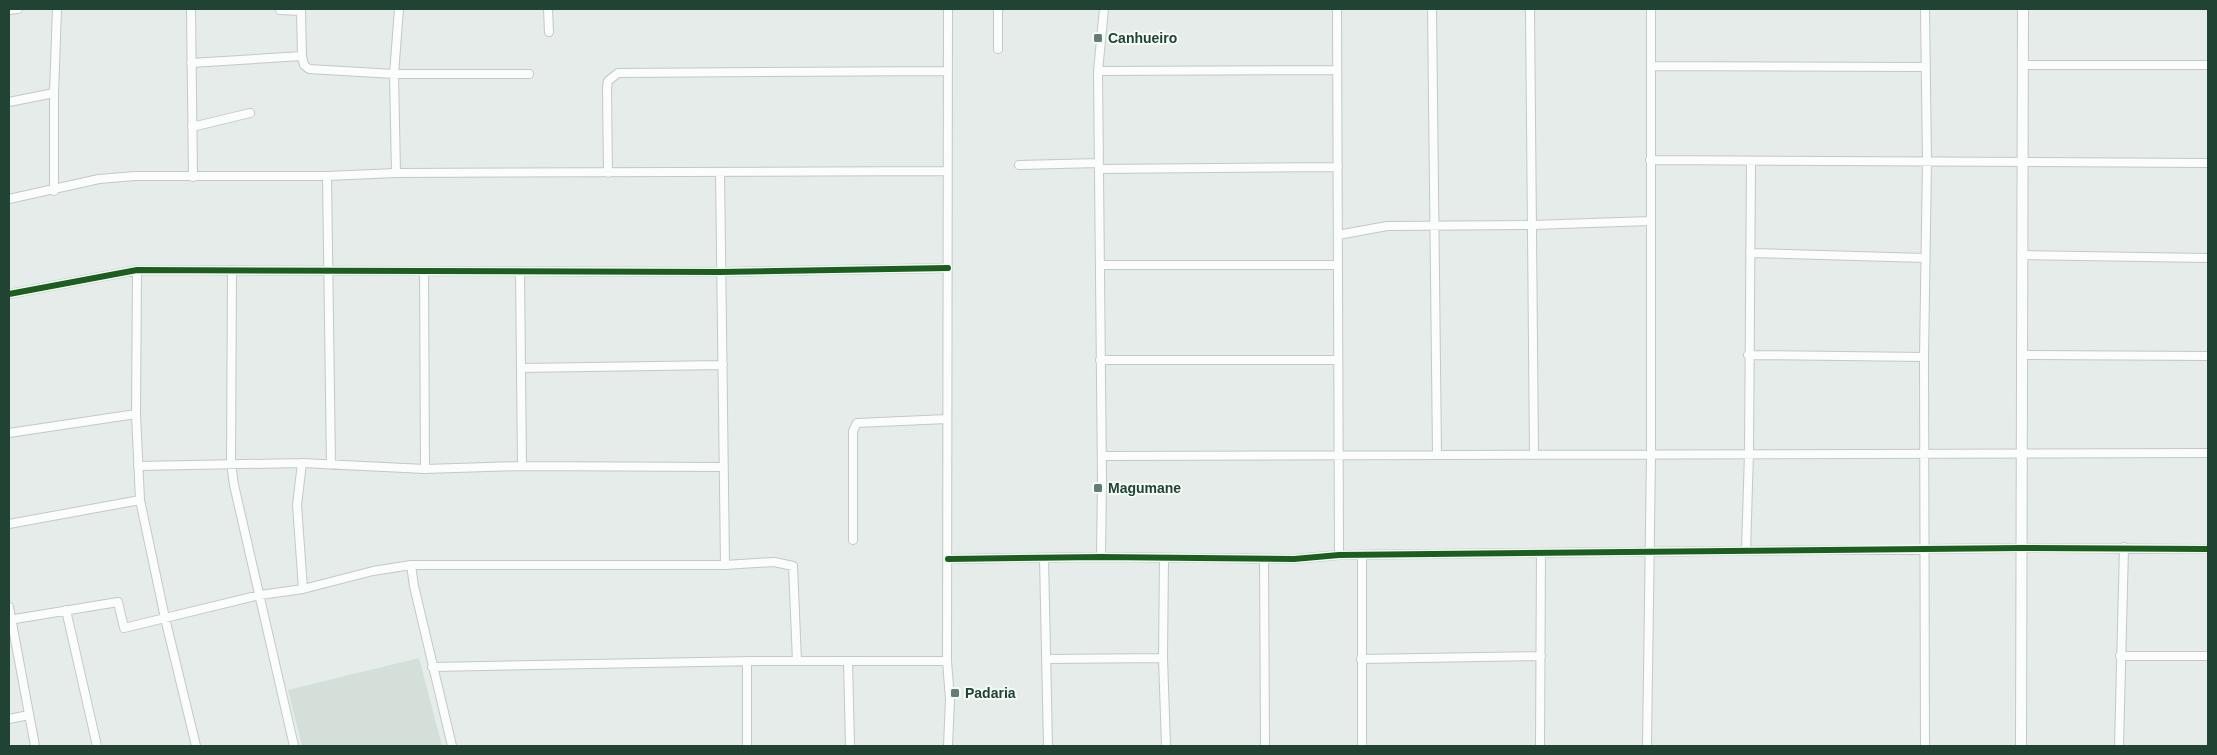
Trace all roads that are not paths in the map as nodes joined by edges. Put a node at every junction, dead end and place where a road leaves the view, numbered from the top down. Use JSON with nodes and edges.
{"nodes":[{"id":1,"x":18,"y":9,"type":"edge"},
{"id":2,"x":57,"y":9,"type":"edge"},
{"id":3,"x":191,"y":9,"type":"edge"},
{"id":4,"x":280,"y":9,"type":"edge"},
{"id":5,"x":399,"y":9,"type":"edge"},
{"id":6,"x":548,"y":9,"type":"edge"},
{"id":7,"x":948,"y":9,"type":"edge"},
{"id":8,"x":998,"y":9,"type":"edge"},
{"id":9,"x":1104,"y":9,"type":"edge"},
{"id":10,"x":1337,"y":9,"type":"edge"},
{"id":11,"x":1432,"y":9,"type":"edge"},
{"id":12,"x":1530,"y":9,"type":"edge"},
{"id":13,"x":1651,"y":9,"type":"edge"},
{"id":14,"x":1925,"y":9,"type":"edge"},
{"id":15,"x":2023,"y":9,"type":"edge"},
{"id":16,"x":9,"y":10,"type":"edge"},
{"id":17,"x":549,"y":32,"type":"dead end"},
{"id":18,"x":998,"y":49,"type":"dead end"},
{"id":19,"x":302,"y":56,"type":"junction"},
{"id":20,"x":191,"y":63,"type":"junction"},
{"id":21,"x":2023,"y":65,"type":"junction"},
{"id":22,"x":2208,"y":65,"type":"edge"},
{"id":23,"x":1651,"y":66,"type":"junction"},
{"id":24,"x":1925,"y":68,"type":"junction"},
{"id":25,"x":1337,"y":70,"type":"junction"},
{"id":26,"x":947,"y":71,"type":"junction"},
{"id":27,"x":1098,"y":71,"type":"junction"},
{"id":28,"x":394,"y":74,"type":"junction"},
{"id":29,"x":530,"y":74,"type":"dead end"},
{"id":30,"x":54,"y":93,"type":"junction"},
{"id":31,"x":9,"y":102,"type":"edge"},
{"id":32,"x":250,"y":113,"type":"dead end"},
{"id":33,"x":192,"y":127,"type":"junction"},
{"id":34,"x":1650,"y":160,"type":"junction"},
{"id":35,"x":1750,"y":161,"type":"junction"},
{"id":36,"x":1927,"y":162,"type":"junction"},
{"id":37,"x":2023,"y":162,"type":"junction"},
{"id":38,"x":2208,"y":163,"type":"edge"},
{"id":39,"x":1019,"y":165,"type":"dead end"},
{"id":40,"x":1099,"y":166,"type":"junction"},
{"id":41,"x":1338,"y":166,"type":"junction"},
{"id":42,"x":946,"y":171,"type":"junction"},
{"id":43,"x":720,"y":172,"type":"junction"},
{"id":44,"x":396,"y":173,"type":"junction"},
{"id":45,"x":608,"y":173,"type":"junction"},
{"id":46,"x":327,"y":176,"type":"junction"},
{"id":47,"x":192,"y":177,"type":"junction"},
{"id":48,"x":54,"y":191,"type":"junction"},
{"id":49,"x":9,"y":199,"type":"edge"},
{"id":50,"x":1650,"y":221,"type":"junction"},
{"id":51,"x":1532,"y":225,"type":"junction"},
{"id":52,"x":1435,"y":226,"type":"junction"},
{"id":53,"x":1338,"y":235,"type":"junction"},
{"id":54,"x":1750,"y":253,"type":"junction"},
{"id":55,"x":2021,"y":255,"type":"junction"},
{"id":56,"x":1925,"y":258,"type":"junction"},
{"id":57,"x":2208,"y":258,"type":"edge"},
{"id":58,"x":1338,"y":264,"type":"junction"},
{"id":59,"x":1100,"y":265,"type":"junction"},
{"id":60,"x":948,"y":268,"type":"junction"},
{"id":61,"x":136,"y":270,"type":"junction"},
{"id":62,"x":232,"y":270,"type":"junction"},
{"id":63,"x":328,"y":271,"type":"junction"},
{"id":64,"x":424,"y":271,"type":"junction"},
{"id":65,"x":520,"y":271,"type":"junction"},
{"id":66,"x":720,"y":272,"type":"junction"},
{"id":67,"x":9,"y":294,"type":"edge"},
{"id":68,"x":1748,"y":355,"type":"junction"},
{"id":69,"x":2022,"y":355,"type":"junction"},
{"id":70,"x":2208,"y":356,"type":"edge"},
{"id":71,"x":1924,"y":357,"type":"junction"},
{"id":72,"x":1100,"y":360,"type":"junction"},
{"id":73,"x":1338,"y":360,"type":"junction"},
{"id":74,"x":723,"y":365,"type":"junction"},
{"id":75,"x":521,"y":368,"type":"junction"},
{"id":76,"x":136,"y":414,"type":"junction"},
{"id":77,"x":948,"y":419,"type":"junction"},
{"id":78,"x":9,"y":432,"type":"edge"},
{"id":79,"x":1749,"y":453,"type":"junction"},
{"id":80,"x":1924,"y":453,"type":"junction"},
{"id":81,"x":2020,"y":453,"type":"junction"},
{"id":82,"x":2208,"y":453,"type":"edge"},
{"id":83,"x":1437,"y":454,"type":"junction"},
{"id":84,"x":1534,"y":455,"type":"junction"},
{"id":85,"x":1651,"y":455,"type":"junction"},
{"id":86,"x":1102,"y":456,"type":"junction"},
{"id":87,"x":1339,"y":456,"type":"junction"},
{"id":88,"x":231,"y":463,"type":"junction"},
{"id":89,"x":302,"y":463,"type":"junction"},
{"id":90,"x":331,"y":465,"type":"junction"},
{"id":91,"x":138,"y":466,"type":"junction"},
{"id":92,"x":522,"y":466,"type":"junction"},
{"id":93,"x":722,"y":467,"type":"junction"},
{"id":94,"x":426,"y":469,"type":"junction"},
{"id":95,"x":140,"y":500,"type":"junction"},
{"id":96,"x":9,"y":524,"type":"edge"},
{"id":97,"x":853,"y":540,"type":"dead end"},
{"id":98,"x":2124,"y":547,"type":"junction"},
{"id":99,"x":2021,"y":548,"type":"junction"},
{"id":100,"x":2208,"y":549,"type":"edge"},
{"id":101,"x":1925,"y":550,"type":"junction"},
{"id":102,"x":1746,"y":551,"type":"junction"},
{"id":103,"x":1541,"y":553,"type":"junction"},
{"id":104,"x":1648,"y":553,"type":"junction"},
{"id":105,"x":1339,"y":556,"type":"junction"},
{"id":106,"x":1362,"y":556,"type":"junction"},
{"id":107,"x":1101,"y":557,"type":"junction"},
{"id":108,"x":1044,"y":558,"type":"junction"},
{"id":109,"x":1164,"y":558,"type":"junction"},
{"id":110,"x":948,"y":559,"type":"junction"},
{"id":111,"x":1264,"y":559,"type":"junction"},
{"id":112,"x":411,"y":565,"type":"junction"},
{"id":113,"x":725,"y":565,"type":"junction"},
{"id":114,"x":303,"y":589,"type":"junction"},
{"id":115,"x":260,"y":596,"type":"junction"},
{"id":116,"x":9,"y":607,"type":"edge"},
{"id":117,"x":66,"y":610,"type":"junction"},
{"id":118,"x":165,"y":618,"type":"junction"},
{"id":119,"x":10,"y":620,"type":"edge"},
{"id":120,"x":1541,"y":656,"type":"junction"},
{"id":121,"x":2120,"y":656,"type":"junction"},
{"id":122,"x":2208,"y":656,"type":"edge"},
{"id":123,"x":1163,"y":658,"type":"junction"},
{"id":124,"x":1361,"y":658,"type":"junction"},
{"id":125,"x":1047,"y":659,"type":"junction"},
{"id":126,"x":747,"y":661,"type":"junction"},
{"id":127,"x":797,"y":661,"type":"junction"},
{"id":128,"x":948,"y":661,"type":"junction"},
{"id":129,"x":848,"y":662,"type":"junction"},
{"id":130,"x":432,"y":667,"type":"junction"},
{"id":131,"x":29,"y":715,"type":"junction"},
{"id":132,"x":9,"y":719,"type":"edge"},
{"id":133,"x":35,"y":746,"type":"edge"},
{"id":134,"x":97,"y":746,"type":"edge"},
{"id":135,"x":196,"y":746,"type":"edge"},
{"id":136,"x":294,"y":746,"type":"edge"},
{"id":137,"x":452,"y":746,"type":"edge"},
{"id":138,"x":747,"y":746,"type":"edge"},
{"id":139,"x":850,"y":746,"type":"edge"},
{"id":140,"x":948,"y":746,"type":"edge"},
{"id":141,"x":1048,"y":746,"type":"edge"},
{"id":142,"x":1166,"y":746,"type":"edge"},
{"id":143,"x":1265,"y":746,"type":"edge"},
{"id":144,"x":1362,"y":746,"type":"edge"},
{"id":145,"x":1540,"y":746,"type":"edge"},
{"id":146,"x":1647,"y":746,"type":"edge"},
{"id":147,"x":1925,"y":746,"type":"edge"},
{"id":148,"x":2021,"y":746,"type":"edge"},
{"id":149,"x":2119,"y":746,"type":"edge"}],
"edges":[{"from":1,"to":16,"type":"street"},
{"from":2,"to":30,"type":"street"},
{"from":3,"to":20,"type":"street"},
{"from":4,"to":19,"type":"street"},
{"from":5,"to":28,"type":"street"},
{"from":6,"to":17,"type":"street"},
{"from":7,"to":26,"type":"street"},
{"from":8,"to":18,"type":"street"},
{"from":9,"to":27,"type":"street"},
{"from":10,"to":25,"type":"street"},
{"from":11,"to":52,"type":"street"},
{"from":12,"to":51,"type":"street"},
{"from":13,"to":23,"type":"street"},
{"from":14,"to":24,"type":"street"},
{"from":15,"to":21,"type":"street"},
{"from":19,"to":20,"type":"street"},
{"from":19,"to":28,"type":"street"},
{"from":20,"to":33,"type":"street"},
{"from":21,"to":22,"type":"street"},
{"from":21,"to":37,"type":"street"},
{"from":23,"to":24,"type":"street"},
{"from":23,"to":34,"type":"street"},
{"from":24,"to":36,"type":"street"},
{"from":25,"to":27,"type":"street"},
{"from":25,"to":41,"type":"street"},
{"from":26,"to":42,"type":"street"},
{"from":26,"to":45,"type":"street"},
{"from":27,"to":40,"type":"street"},
{"from":28,"to":29,"type":"street"},
{"from":28,"to":44,"type":"street"},
{"from":30,"to":31,"type":"street"},
{"from":30,"to":48,"type":"street"},
{"from":32,"to":33,"type":"street"},
{"from":33,"to":47,"type":"street"},
{"from":34,"to":35,"type":"street"},
{"from":34,"to":50,"type":"street"},
{"from":35,"to":36,"type":"street"},
{"from":35,"to":54,"type":"street"},
{"from":36,"to":37,"type":"street"},
{"from":36,"to":56,"type":"street"},
{"from":37,"to":38,"type":"street"},
{"from":37,"to":55,"type":"street"},
{"from":39,"to":40,"type":"street"},
{"from":40,"to":41,"type":"street"},
{"from":40,"to":59,"type":"street"},
{"from":41,"to":53,"type":"street"},
{"from":42,"to":43,"type":"street"},
{"from":42,"to":60,"type":"street"},
{"from":43,"to":45,"type":"street"},
{"from":43,"to":66,"type":"street"},
{"from":44,"to":45,"type":"street"},
{"from":44,"to":46,"type":"street"},
{"from":46,"to":47,"type":"street"},
{"from":46,"to":63,"type":"street"},
{"from":47,"to":48,"type":"street"},
{"from":48,"to":49,"type":"street"},
{"from":50,"to":51,"type":"street"},
{"from":50,"to":85,"type":"street"},
{"from":51,"to":52,"type":"street"},
{"from":51,"to":84,"type":"street"},
{"from":52,"to":53,"type":"street"},
{"from":52,"to":83,"type":"street"},
{"from":53,"to":58,"type":"street"},
{"from":54,"to":56,"type":"street"},
{"from":54,"to":68,"type":"street"},
{"from":55,"to":57,"type":"street"},
{"from":55,"to":69,"type":"street"},
{"from":56,"to":71,"type":"street"},
{"from":58,"to":59,"type":"street"},
{"from":58,"to":73,"type":"street"},
{"from":59,"to":72,"type":"street"},
{"from":60,"to":66,"type":"street"},
{"from":60,"to":77,"type":"street"},
{"from":61,"to":62,"type":"street"},
{"from":61,"to":67,"type":"street"},
{"from":61,"to":76,"type":"street"},
{"from":62,"to":63,"type":"street"},
{"from":62,"to":88,"type":"street"},
{"from":63,"to":64,"type":"street"},
{"from":63,"to":90,"type":"street"},
{"from":64,"to":65,"type":"street"},
{"from":64,"to":94,"type":"street"},
{"from":65,"to":66,"type":"street"},
{"from":65,"to":75,"type":"street"},
{"from":66,"to":74,"type":"street"},
{"from":68,"to":71,"type":"street"},
{"from":68,"to":79,"type":"street"},
{"from":69,"to":70,"type":"street"},
{"from":69,"to":81,"type":"street"},
{"from":71,"to":80,"type":"street"},
{"from":72,"to":73,"type":"street"},
{"from":72,"to":86,"type":"street"},
{"from":73,"to":87,"type":"street"},
{"from":74,"to":75,"type":"street"},
{"from":74,"to":93,"type":"street"},
{"from":75,"to":92,"type":"street"},
{"from":76,"to":78,"type":"street"},
{"from":76,"to":91,"type":"street"},
{"from":77,"to":97,"type":"street"},
{"from":77,"to":110,"type":"street"},
{"from":79,"to":80,"type":"street"},
{"from":79,"to":85,"type":"street"},
{"from":79,"to":102,"type":"street"},
{"from":80,"to":81,"type":"street"},
{"from":80,"to":101,"type":"street"},
{"from":81,"to":82,"type":"street"},
{"from":81,"to":99,"type":"street"},
{"from":83,"to":84,"type":"street"},
{"from":83,"to":87,"type":"street"},
{"from":84,"to":85,"type":"street"},
{"from":85,"to":104,"type":"street"},
{"from":86,"to":87,"type":"street"},
{"from":86,"to":107,"type":"street"},
{"from":87,"to":105,"type":"street"},
{"from":88,"to":89,"type":"street"},
{"from":88,"to":91,"type":"street"},
{"from":88,"to":115,"type":"street"},
{"from":89,"to":90,"type":"street"},
{"from":89,"to":114,"type":"street"},
{"from":90,"to":94,"type":"street"},
{"from":91,"to":95,"type":"street"},
{"from":92,"to":93,"type":"street"},
{"from":92,"to":94,"type":"street"},
{"from":93,"to":113,"type":"street"},
{"from":95,"to":96,"type":"street"},
{"from":95,"to":118,"type":"street"},
{"from":98,"to":99,"type":"street"},
{"from":98,"to":100,"type":"street"},
{"from":98,"to":121,"type":"street"},
{"from":99,"to":101,"type":"street"},
{"from":99,"to":148,"type":"street"},
{"from":101,"to":102,"type":"street"},
{"from":101,"to":147,"type":"street"},
{"from":102,"to":104,"type":"street"},
{"from":103,"to":104,"type":"street"},
{"from":103,"to":106,"type":"street"},
{"from":103,"to":120,"type":"street"},
{"from":104,"to":146,"type":"street"},
{"from":105,"to":106,"type":"street"},
{"from":105,"to":111,"type":"street"},
{"from":106,"to":124,"type":"street"},
{"from":107,"to":108,"type":"street"},
{"from":107,"to":109,"type":"street"},
{"from":108,"to":110,"type":"street"},
{"from":108,"to":125,"type":"street"},
{"from":109,"to":111,"type":"street"},
{"from":109,"to":123,"type":"street"},
{"from":110,"to":128,"type":"street"},
{"from":111,"to":143,"type":"street"},
{"from":112,"to":113,"type":"street"},
{"from":112,"to":114,"type":"street"},
{"from":112,"to":130,"type":"street"},
{"from":113,"to":127,"type":"street"},
{"from":114,"to":115,"type":"street"},
{"from":115,"to":118,"type":"street"},
{"from":115,"to":136,"type":"street"},
{"from":116,"to":119,"type":"street"},
{"from":117,"to":118,"type":"street"},
{"from":117,"to":119,"type":"street"},
{"from":117,"to":134,"type":"street"},
{"from":118,"to":135,"type":"street"},
{"from":119,"to":131,"type":"street"},
{"from":120,"to":124,"type":"street"},
{"from":120,"to":145,"type":"street"},
{"from":121,"to":122,"type":"street"},
{"from":121,"to":149,"type":"street"},
{"from":123,"to":125,"type":"street"},
{"from":123,"to":142,"type":"street"},
{"from":124,"to":144,"type":"street"},
{"from":125,"to":141,"type":"street"},
{"from":126,"to":127,"type":"street"},
{"from":126,"to":130,"type":"street"},
{"from":126,"to":138,"type":"street"},
{"from":127,"to":129,"type":"street"},
{"from":128,"to":129,"type":"street"},
{"from":128,"to":140,"type":"street"},
{"from":129,"to":139,"type":"street"},
{"from":130,"to":137,"type":"street"},
{"from":131,"to":132,"type":"street"},
{"from":131,"to":133,"type":"street"}]}
